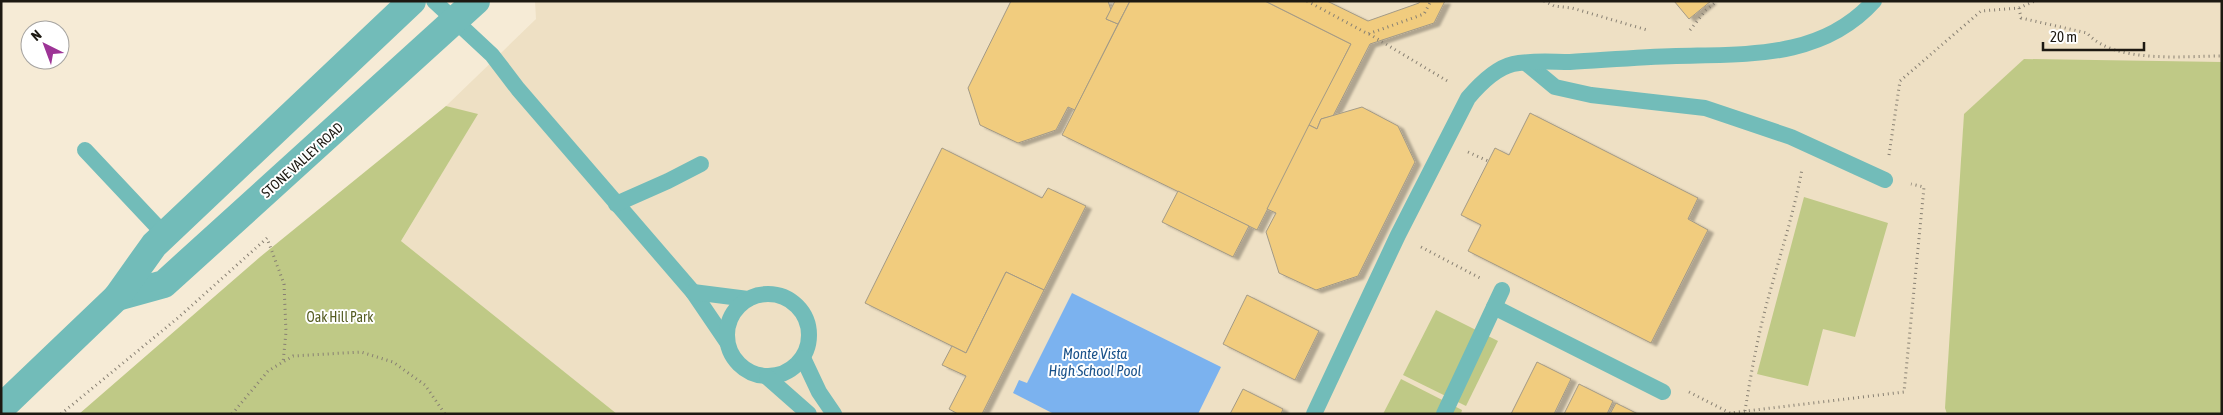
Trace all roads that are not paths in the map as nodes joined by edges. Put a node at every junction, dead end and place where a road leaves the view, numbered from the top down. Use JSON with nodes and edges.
{"nodes":[{"id":1,"x":412,"y":1,"type":"edge"},
{"id":2,"x":434,"y":1,"type":"edge"},
{"id":3,"x":476,"y":1,"type":"edge"},
{"id":4,"x":1874,"y":1,"type":"edge"},
{"id":5,"x":454,"y":22,"type":"junction"},
{"id":6,"x":1526,"y":63,"type":"junction"},
{"id":7,"x":85,"y":150,"type":"dead end"},
{"id":8,"x":700,"y":164,"type":"dead end"},
{"id":9,"x":1885,"y":180,"type":"road end"},
{"id":10,"x":616,"y":204,"type":"junction"},
{"id":11,"x":165,"y":235,"type":"junction"},
{"id":12,"x":1502,"y":290,"type":"road end"},
{"id":13,"x":693,"y":292,"type":"junction"},
{"id":14,"x":117,"y":297,"type":"junction"},
{"id":15,"x":748,"y":299,"type":"junction"},
{"id":16,"x":1494,"y":307,"type":"junction"},
{"id":17,"x":727,"y":342,"type":"junction"},
{"id":18,"x":803,"y":358,"type":"junction"},
{"id":19,"x":766,"y":377,"type":"junction"},
{"id":20,"x":1663,"y":392,"type":"dead end"},
{"id":21,"x":1,"y":408,"type":"edge"},
{"id":22,"x":809,"y":414,"type":"edge"},
{"id":23,"x":834,"y":414,"type":"edge"},
{"id":24,"x":1314,"y":414,"type":"edge"},
{"id":25,"x":1444,"y":414,"type":"edge"}],
"edges":[{"from":1,"to":11,"type":"street","name":"STONE VALLEY ROAD"},
{"from":2,"to":5,"type":"lane"},
{"from":3,"to":5,"type":"street","name":"STONE VALLEY ROAD"},
{"from":4,"to":6,"type":"lane"},
{"from":5,"to":10,"type":"lane"},
{"from":5,"to":14,"type":"street","name":"STONE VALLEY ROAD"},
{"from":6,"to":9,"type":"lane"},
{"from":6,"to":24,"type":"lane"},
{"from":7,"to":11,"type":"lane"},
{"from":8,"to":10,"type":"lane"},
{"from":10,"to":13,"type":"lane"},
{"from":11,"to":14,"type":"street","name":"STONE VALLEY ROAD"},
{"from":12,"to":16,"type":"lane"},
{"from":13,"to":15,"type":"lane"},
{"from":13,"to":17,"type":"lane"},
{"from":14,"to":21,"type":"street","name":"STONE VALLEY ROAD"},
{"from":15,"to":17,"type":"lane"},
{"from":15,"to":18,"type":"lane"},
{"from":16,"to":20,"type":"lane"},
{"from":16,"to":25,"type":"lane"},
{"from":17,"to":19,"type":"lane"},
{"from":18,"to":19,"type":"lane"},
{"from":18,"to":23,"type":"lane"},
{"from":19,"to":22,"type":"lane"}]}
